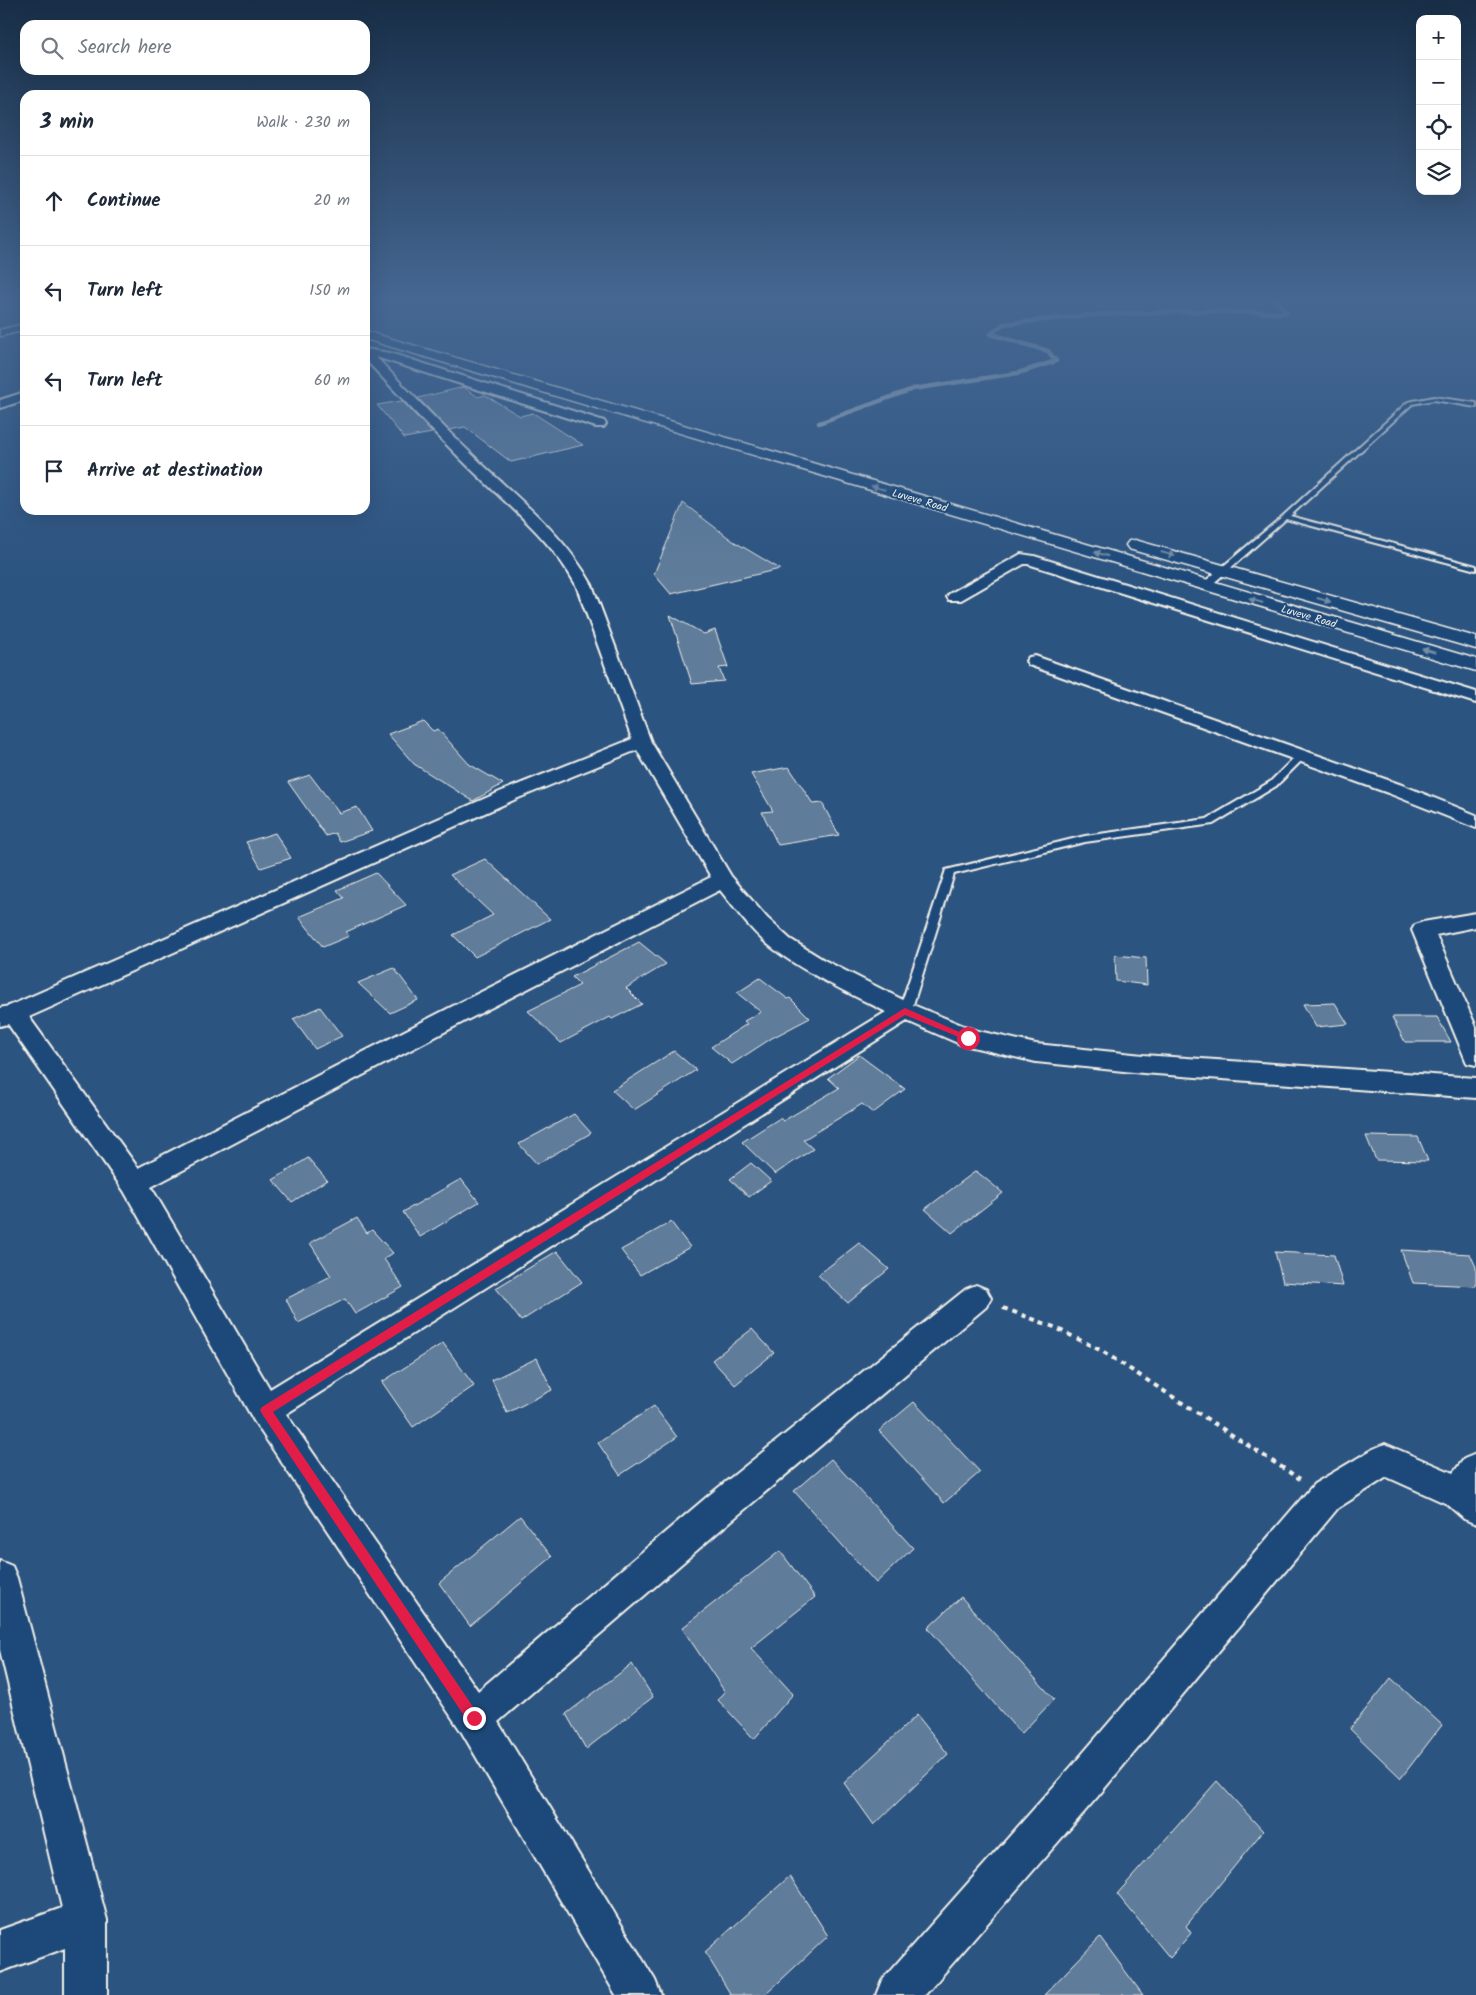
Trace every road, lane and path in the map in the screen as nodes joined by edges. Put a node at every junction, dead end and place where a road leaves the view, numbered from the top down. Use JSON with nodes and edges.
{"nodes":[{"id":1,"x":404,"y":392,"type":"edge"},
{"id":2,"x":501,"y":392,"type":"edge"},
{"id":3,"x":556,"y":392,"type":"edge"},
{"id":4,"x":20,"y":398,"type":"edge"},
{"id":5,"x":2,"y":403,"type":"edge"},
{"id":6,"x":1476,"y":405,"type":"edge"},
{"id":7,"x":20,"y":409,"type":"edge"},
{"id":8,"x":669,"y":409,"type":"dead end"},
{"id":9,"x":600,"y":424,"type":"dead end"},
{"id":10,"x":744,"y":431,"type":"dead end"},
{"id":11,"x":1285,"y":518,"type":"junction"},
{"id":12,"x":1119,"y":540,"type":"dead end"},
{"id":13,"x":1476,"y":568,"type":"edge"},
{"id":14,"x":1224,"y":571,"type":"junction"},
{"id":15,"x":1206,"y":586,"type":"junction"},
{"id":16,"x":955,"y":598,"type":"dead end"},
{"id":17,"x":1476,"y":643,"type":"edge"},
{"id":18,"x":1035,"y":661,"type":"dead end"},
{"id":19,"x":1476,"y":665,"type":"edge"},
{"id":20,"x":1476,"y":698,"type":"edge"},
{"id":21,"x":642,"y":742,"type":"junction"},
{"id":22,"x":1302,"y":756,"type":"junction"},
{"id":23,"x":1476,"y":822,"type":"edge"},
{"id":24,"x":723,"y":880,"type":"junction"},
{"id":25,"x":1476,"y":920,"type":"edge"},
{"id":26,"x":905,"y":1011,"type":"junction"},
{"id":27,"x":7,"y":1016,"type":"edge"},
{"id":28,"x":1476,"y":1056,"type":"edge"},
{"id":29,"x":1476,"y":1088,"type":"edge"},
{"id":30,"x":134,"y":1183,"type":"junction"},
{"id":31,"x":976,"y":1298,"type":"joint"},
{"id":32,"x":265,"y":1410,"type":"junction"},
{"id":33,"x":1470,"y":1490,"type":"edge"},
{"id":34,"x":1326,"y":1496,"type":"junction"},
{"id":35,"x":0,"y":1578,"type":"edge"},
{"id":36,"x":474,"y":1718,"type":"junction"},
{"id":37,"x":86,"y":1920,"type":"junction"},
{"id":38,"x":0,"y":1951,"type":"edge"},
{"id":39,"x":86,"y":1995,"type":"edge"},
{"id":40,"x":640,"y":1995,"type":"edge"},
{"id":41,"x":897,"y":1995,"type":"edge"}],
"edges":[{"from":1,"to":21,"type":"street"},
{"from":2,"to":9,"type":"street"},
{"from":15,"to":3,"type":"street","name":"Luveve Road","one_way":true},
{"from":4,"to":5,"type":"street"},
{"from":5,"to":7,"type":"street"},
{"from":6,"to":11,"type":"lane"},
{"from":8,"to":10,"type":"street"},
{"from":11,"to":13,"type":"lane"},
{"from":11,"to":14,"type":"lane"},
{"from":12,"to":14,"type":"street","name":"Luveve Road","one_way":true},
{"from":14,"to":15,"type":"lane"},
{"from":14,"to":17,"type":"street","name":"Luveve Road","one_way":true},
{"from":19,"to":15,"type":"street","name":"Luveve Road","one_way":true},
{"from":16,"to":20,"type":"street"},
{"from":18,"to":22,"type":"street"},
{"from":21,"to":24,"type":"street"},
{"from":21,"to":27,"type":"street"},
{"from":22,"to":23,"type":"street"},
{"from":22,"to":26,"type":"lane"},
{"from":24,"to":26,"type":"street"},
{"from":24,"to":30,"type":"street"},
{"from":25,"to":28,"type":"street"},
{"from":26,"to":29,"type":"street"},
{"from":26,"to":32,"type":"street"},
{"from":27,"to":30,"type":"street"},
{"from":30,"to":32,"type":"street"},
{"from":31,"to":34,"type":"path"},
{"from":31,"to":36,"type":"street"},
{"from":32,"to":36,"type":"street"},
{"from":33,"to":34,"type":"street"},
{"from":34,"to":41,"type":"street"},
{"from":35,"to":37,"type":"street"},
{"from":36,"to":40,"type":"street"},
{"from":37,"to":38,"type":"street"},
{"from":37,"to":39,"type":"street"}]}
